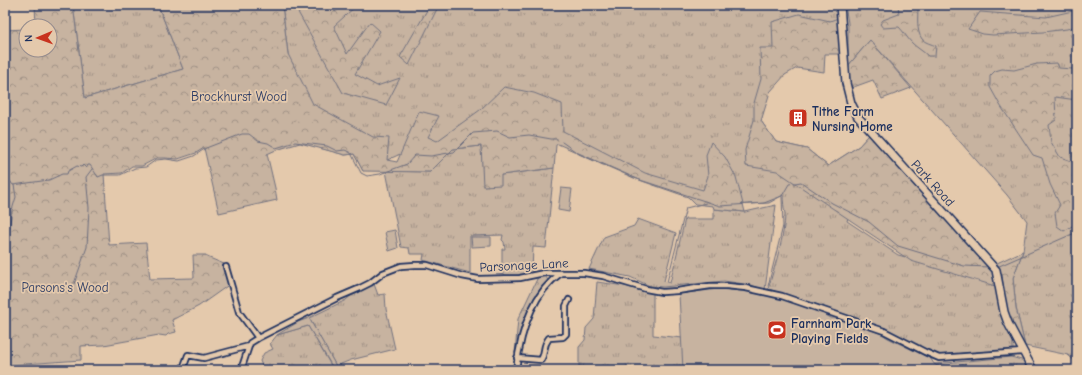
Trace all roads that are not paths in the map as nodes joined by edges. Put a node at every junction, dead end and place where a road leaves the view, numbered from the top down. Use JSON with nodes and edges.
{"nodes":[{"id":1,"x":840,"y":5,"type":"edge"},
{"id":2,"x":226,"y":267,"type":"dead end"},
{"id":3,"x":561,"y":273,"type":"junction"},
{"id":4,"x":569,"y":300,"type":"dead end"},
{"id":5,"x":258,"y":338,"type":"junction"},
{"id":6,"x":249,"y":346,"type":"junction"},
{"id":7,"x":1023,"y":352,"type":"junction"},
{"id":8,"x":517,"y":358,"type":"junction"},
{"id":9,"x":185,"y":370,"type":"edge"},
{"id":10,"x":241,"y":370,"type":"edge"},
{"id":11,"x":516,"y":370,"type":"edge"},
{"id":12,"x":1033,"y":370,"type":"edge"}],
"edges":[{"from":1,"to":7,"type":"main road","name":"Park Road"},
{"from":2,"to":5,"type":"street"},
{"from":3,"to":5,"type":"street","name":"Parsonage Lane"},
{"from":3,"to":7,"type":"street","name":"Parsonage Lane"},
{"from":3,"to":8,"type":"street"},
{"from":4,"to":8,"type":"street"},
{"from":5,"to":6,"type":"street","name":"Parsonage Lane"},
{"from":6,"to":9,"type":"street"},
{"from":6,"to":10,"type":"street","name":"Parsonage Lane"},
{"from":7,"to":12,"type":"main road","name":"Park Road"},
{"from":8,"to":11,"type":"street"}]}
